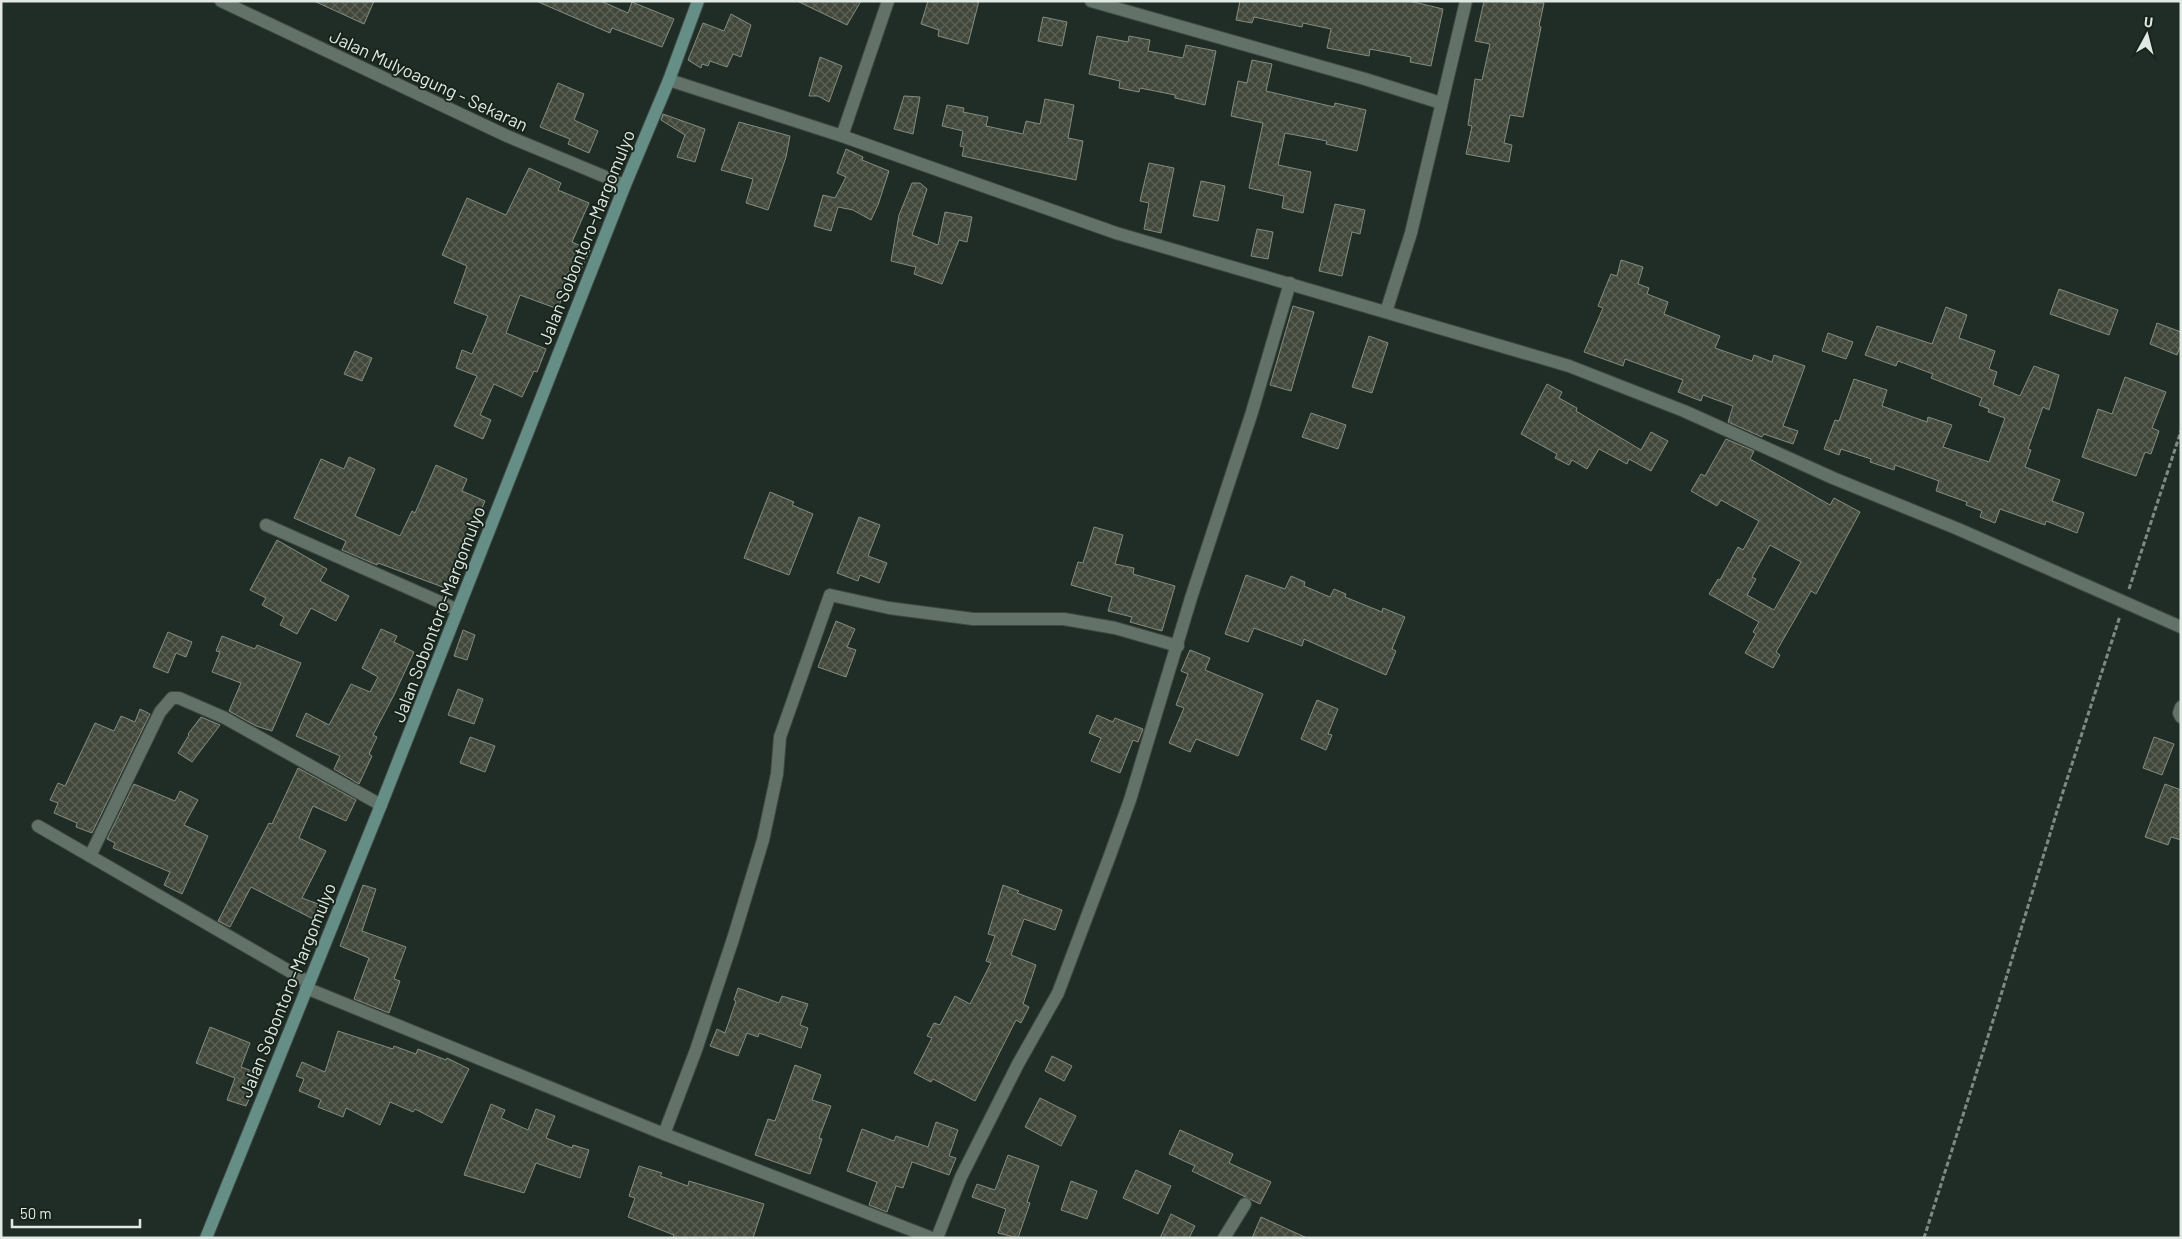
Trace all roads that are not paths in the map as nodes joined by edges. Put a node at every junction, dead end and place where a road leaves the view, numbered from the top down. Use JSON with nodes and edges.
{"nodes":[{"id":1,"x":221,"y":1,"type":"edge"},
{"id":2,"x":698,"y":1,"type":"edge"},
{"id":3,"x":888,"y":1,"type":"edge"},
{"id":4,"x":1091,"y":1,"type":"edge"},
{"id":5,"x":1466,"y":1,"type":"edge"},
{"id":6,"x":669,"y":80,"type":"junction"},
{"id":7,"x":1441,"y":103,"type":"junction"},
{"id":8,"x":842,"y":136,"type":"junction"},
{"id":9,"x":625,"y":185,"type":"junction"},
{"id":10,"x":1290,"y":283,"type":"junction"},
{"id":11,"x":1386,"y":312,"type":"junction"},
{"id":12,"x":266,"y":525,"type":"dead end"},
{"id":13,"x":458,"y":610,"type":"junction"},
{"id":14,"x":2181,"y":627,"type":"edge"},
{"id":15,"x":1178,"y":646,"type":"junction"},
{"id":16,"x":2181,"y":707,"type":"edge"},
{"id":17,"x":2181,"y":717,"type":"edge"},
{"id":18,"x":381,"y":805,"type":"junction"},
{"id":19,"x":38,"y":826,"type":"dead end"},
{"id":20,"x":90,"y":856,"type":"junction"},
{"id":21,"x":307,"y":985,"type":"junction"},
{"id":22,"x":664,"y":1134,"type":"junction"},
{"id":23,"x":1244,"y":1204,"type":"dead end"},
{"id":24,"x":206,"y":1238,"type":"edge"},
{"id":25,"x":932,"y":1238,"type":"edge"},
{"id":26,"x":937,"y":1238,"type":"edge"},
{"id":27,"x":1224,"y":1238,"type":"edge"}],
"edges":[{"from":1,"to":9,"type":"street","name":"Jalan Mulyoagung - Sekaran"},
{"from":2,"to":6,"type":"street","name":"Jalan Sobontoro-Margomulyo"},
{"from":3,"to":8,"type":"street"},
{"from":4,"to":7,"type":"street"},
{"from":5,"to":7,"type":"street"},
{"from":6,"to":8,"type":"street"},
{"from":6,"to":9,"type":"street","name":"Jalan Sobontoro-Margomulyo"},
{"from":7,"to":11,"type":"street"},
{"from":8,"to":10,"type":"street"},
{"from":9,"to":13,"type":"street","name":"Jalan Sobontoro-Margomulyo"},
{"from":10,"to":11,"type":"street"},
{"from":10,"to":15,"type":"street"},
{"from":11,"to":14,"type":"street"},
{"from":12,"to":13,"type":"street"},
{"from":13,"to":18,"type":"street","name":"Jalan Sobontoro-Margomulyo"},
{"from":15,"to":22,"type":"street"},
{"from":15,"to":26,"type":"street"},
{"from":16,"to":17,"type":"street"},
{"from":18,"to":20,"type":"street"},
{"from":18,"to":21,"type":"street","name":"Jalan Sobontoro-Margomulyo"},
{"from":19,"to":20,"type":"street"},
{"from":20,"to":21,"type":"street"},
{"from":21,"to":22,"type":"street"},
{"from":21,"to":24,"type":"street","name":"Jalan Sobontoro-Margomulyo"},
{"from":22,"to":25,"type":"street"},
{"from":23,"to":27,"type":"street"}]}
